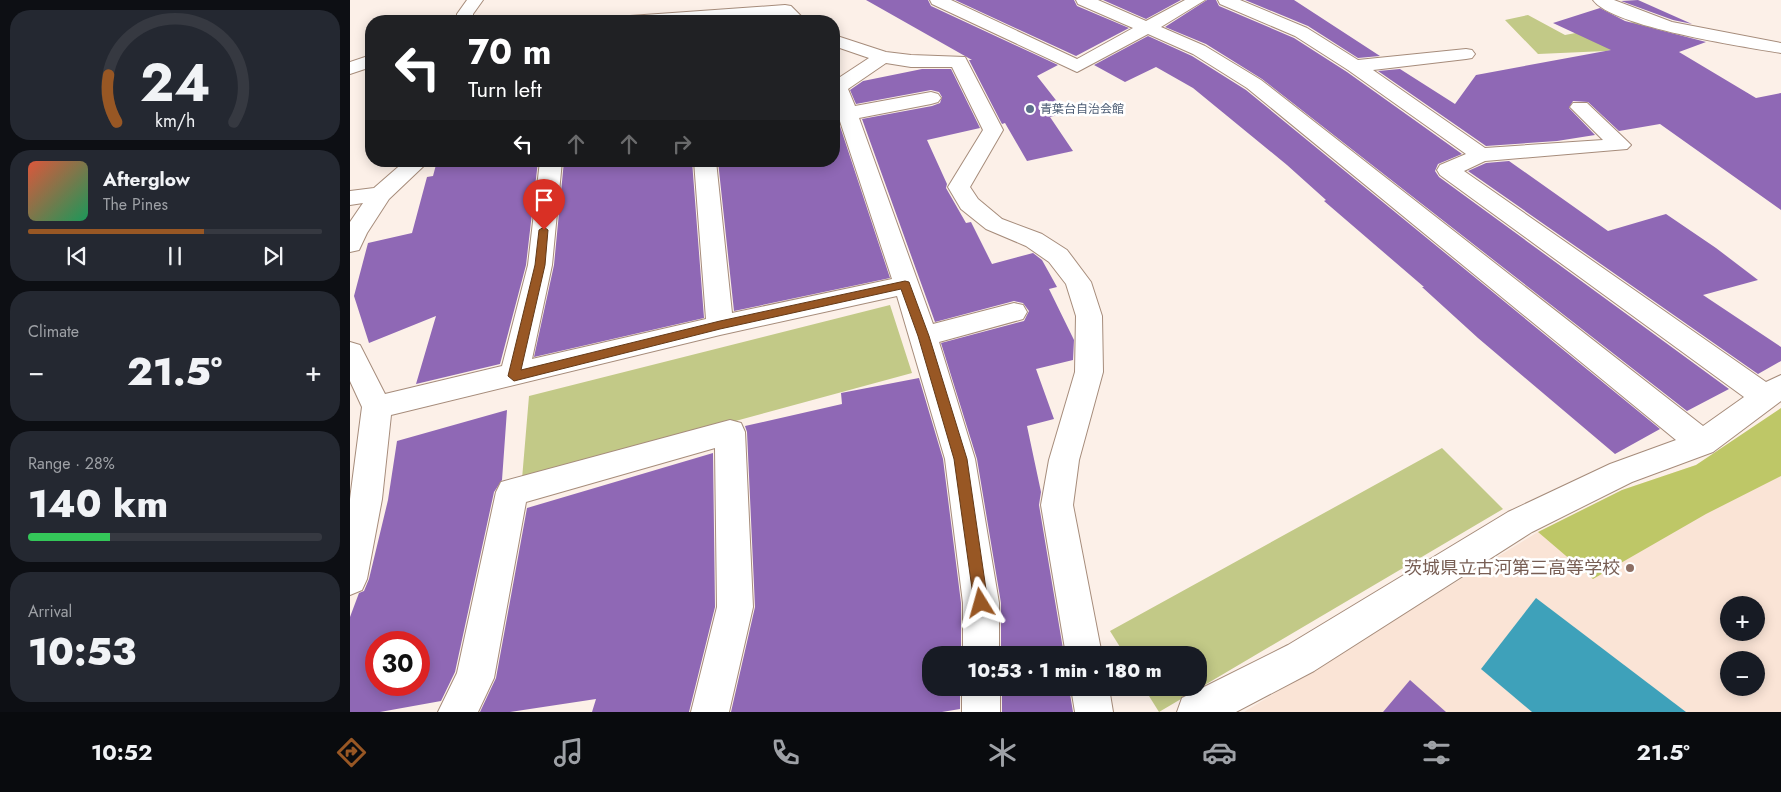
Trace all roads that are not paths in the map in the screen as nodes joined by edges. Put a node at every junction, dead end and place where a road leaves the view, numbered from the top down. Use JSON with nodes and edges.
{"nodes":[{"id":1,"x":475,"y":0,"type":"edge"},
{"id":2,"x":938,"y":0,"type":"edge"},
{"id":3,"x":1084,"y":0,"type":"edge"},
{"id":4,"x":1197,"y":0,"type":"edge"},
{"id":5,"x":1226,"y":0,"type":"edge"},
{"id":6,"x":1601,"y":0,"type":"edge"},
{"id":7,"x":787,"y":10,"type":"edge"},
{"id":8,"x":465,"y":15,"type":"edge"},
{"id":9,"x":734,"y":15,"type":"edge"},
{"id":10,"x":1146,"y":26,"type":"junction"},
{"id":11,"x":840,"y":42,"type":"edge"},
{"id":12,"x":1781,"y":48,"type":"edge"},
{"id":13,"x":1466,"y":54,"type":"dead end"},
{"id":14,"x":883,"y":56,"type":"junction"},
{"id":15,"x":365,"y":63,"type":"edge"},
{"id":16,"x":1355,"y":66,"type":"junction"},
{"id":17,"x":350,"y":68,"type":"edge"},
{"id":18,"x":840,"y":86,"type":"edge"},
{"id":19,"x":840,"y":94,"type":"edge"},
{"id":20,"x":931,"y":98,"type":"dead end"},
{"id":21,"x":1580,"y":107,"type":"dead end"},
{"id":22,"x":846,"y":114,"type":"junction"},
{"id":23,"x":1481,"y":155,"type":"junction"},
{"id":24,"x":411,"y":167,"type":"edge"},
{"id":25,"x":550,"y":167,"type":"edge"},
{"id":26,"x":706,"y":167,"type":"edge"},
{"id":27,"x":381,"y":194,"type":"junction"},
{"id":28,"x":350,"y":198,"type":"edge"},
{"id":29,"x":350,"y":244,"type":"edge"},
{"id":30,"x":905,"y":285,"type":"junction"},
{"id":31,"x":1014,"y":312,"type":"dead end"},
{"id":32,"x":720,"y":325,"type":"junction"},
{"id":33,"x":924,"y":336,"type":"junction"},
{"id":34,"x":350,"y":352,"type":"edge"},
{"id":35,"x":514,"y":376,"type":"junction"},
{"id":36,"x":1774,"y":392,"type":"edge"},
{"id":37,"x":377,"y":407,"type":"junction"},
{"id":38,"x":1702,"y":443,"type":"junction"},
{"id":39,"x":350,"y":579,"type":"edge"},
{"id":40,"x":981,"y":646,"type":"edge"},
{"id":41,"x":1082,"y":646,"type":"edge"},
{"id":42,"x":981,"y":696,"type":"edge"},
{"id":43,"x":1091,"y":696,"type":"edge"},
{"id":44,"x":457,"y":712,"type":"edge"},
{"id":45,"x":710,"y":712,"type":"edge"},
{"id":46,"x":982,"y":712,"type":"edge"},
{"id":47,"x":1094,"y":712,"type":"edge"},
{"id":48,"x":1196,"y":712,"type":"edge"}],
"edges":[{"from":1,"to":8,"type":"street"},
{"from":2,"to":10,"type":"street"},
{"from":3,"to":10,"type":"street"},
{"from":4,"to":10,"type":"street"},
{"from":5,"to":16,"type":"street"},
{"from":6,"to":12,"type":"street"},
{"from":7,"to":9,"type":"street"},
{"from":10,"to":38,"type":"street"},
{"from":11,"to":14,"type":"street"},
{"from":13,"to":16,"type":"street"},
{"from":14,"to":18,"type":"street"},
{"from":14,"to":41,"type":"street"},
{"from":15,"to":17,"type":"street"},
{"from":16,"to":23,"type":"street"},
{"from":19,"to":22,"type":"street"},
{"from":20,"to":22,"type":"street"},
{"from":21,"to":23,"type":"street"},
{"from":22,"to":30,"type":"street"},
{"from":23,"to":36,"type":"street"},
{"from":24,"to":27,"type":"street"},
{"from":25,"to":35,"type":"street"},
{"from":26,"to":32,"type":"street"},
{"from":27,"to":28,"type":"street"},
{"from":27,"to":29,"type":"street"},
{"from":30,"to":32,"type":"street"},
{"from":30,"to":33,"type":"street"},
{"from":31,"to":33,"type":"street"},
{"from":32,"to":35,"type":"street"},
{"from":33,"to":40,"type":"street"},
{"from":34,"to":37,"type":"street"},
{"from":35,"to":37,"type":"street"},
{"from":36,"to":38,"type":"street"},
{"from":37,"to":39,"type":"street"},
{"from":38,"to":48,"type":"street"},
{"from":42,"to":46,"type":"street"},
{"from":43,"to":47,"type":"street"},
{"from":44,"to":45,"type":"street"}]}
